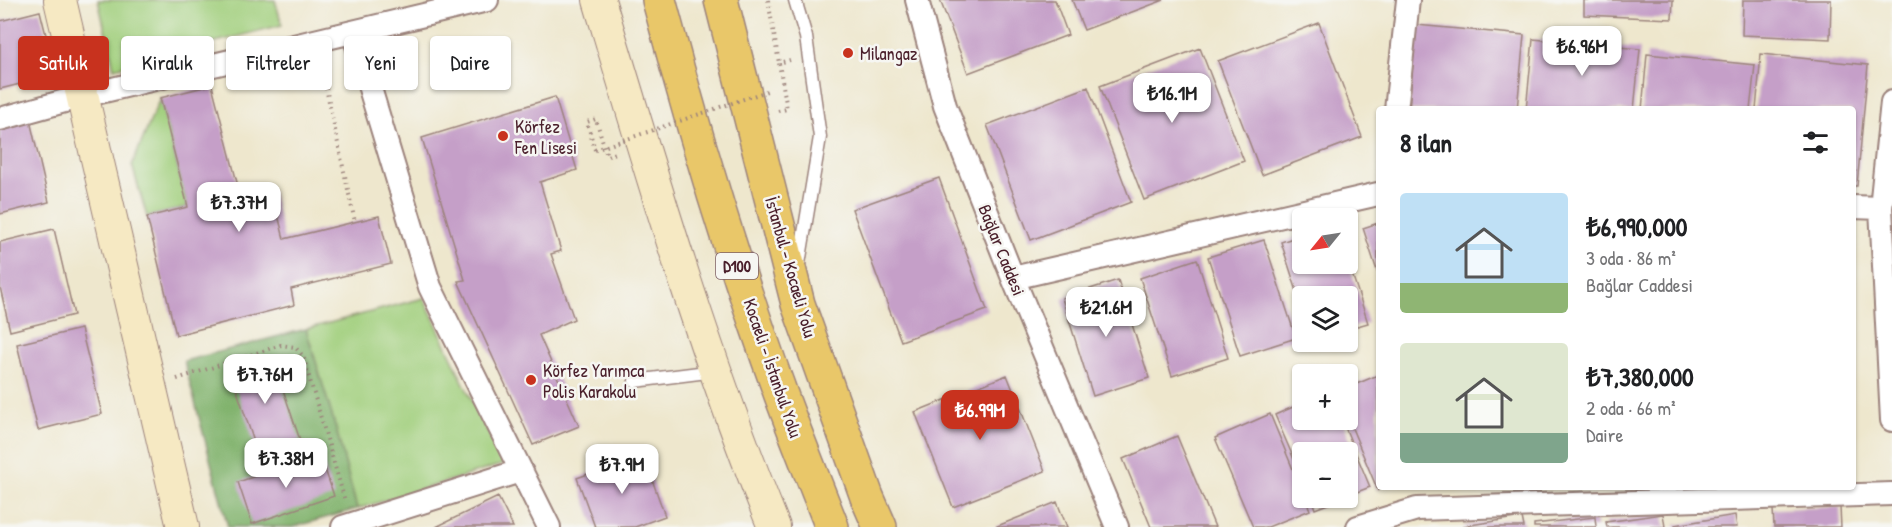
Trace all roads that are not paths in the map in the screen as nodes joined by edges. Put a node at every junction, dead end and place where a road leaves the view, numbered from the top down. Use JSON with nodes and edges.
{"nodes":[{"id":1,"x":60,"y":0,"type":"edge"},
{"id":2,"x":488,"y":0,"type":"edge"},
{"id":3,"x":599,"y":0,"type":"edge"},
{"id":4,"x":659,"y":0,"type":"edge"},
{"id":5,"x":721,"y":0,"type":"edge"},
{"id":6,"x":795,"y":0,"type":"edge"},
{"id":7,"x":916,"y":0,"type":"edge"},
{"id":8,"x":1408,"y":0,"type":"edge"},
{"id":9,"x":447,"y":4,"type":"edge"},
{"id":10,"x":353,"y":32,"type":"junction"},
{"id":11,"x":83,"y":96,"type":"junction"},
{"id":12,"x":1892,"y":102,"type":"edge"},
{"id":13,"x":1396,"y":106,"type":"edge"},
{"id":14,"x":0,"y":118,"type":"edge"},
{"id":15,"x":1376,"y":194,"type":"edge"},
{"id":16,"x":1856,"y":207,"type":"edge"},
{"id":17,"x":1881,"y":208,"type":"junction"},
{"id":18,"x":1013,"y":278,"type":"junction"},
{"id":19,"x":798,"y":304,"type":"junction"},
{"id":20,"x":716,"y":371,"type":"junction"},
{"id":21,"x":635,"y":381,"type":"dead end"},
{"id":22,"x":1892,"y":420,"type":"edge"},
{"id":23,"x":520,"y":471,"type":"junction"},
{"id":24,"x":1892,"y":494,"type":"edge"},
{"id":25,"x":349,"y":525,"type":"edge"},
{"id":26,"x":183,"y":527,"type":"edge"},
{"id":27,"x":549,"y":527,"type":"edge"},
{"id":28,"x":774,"y":527,"type":"edge"},
{"id":29,"x":832,"y":527,"type":"edge"},
{"id":30,"x":880,"y":527,"type":"edge"},
{"id":31,"x":1117,"y":527,"type":"edge"},
{"id":32,"x":1359,"y":527,"type":"edge"}],
"edges":[{"from":1,"to":11,"type":"main road"},
{"from":2,"to":9,"type":"street"},
{"from":3,"to":20,"type":"main road"},
{"from":4,"to":29,"type":"highway","name":"Kocaeli - İstanbul Yolu","number":"D100"},
{"from":5,"to":19,"type":"highway","name":"İstanbul - Kocaeli Yolu","number":"D100"},
{"from":6,"to":19,"type":"lane"},
{"from":7,"to":18,"type":"street","name":"Bağlar Caddesi"},
{"from":8,"to":13,"type":"street"},
{"from":9,"to":10,"type":"street"},
{"from":10,"to":11,"type":"street"},
{"from":10,"to":23,"type":"street"},
{"from":11,"to":14,"type":"street"},
{"from":11,"to":26,"type":"main road"},
{"from":12,"to":17,"type":"street"},
{"from":15,"to":18,"type":"street"},
{"from":16,"to":17,"type":"street"},
{"from":17,"to":22,"type":"street"},
{"from":18,"to":31,"type":"street","name":"Bağlar Caddesi"},
{"from":19,"to":30,"type":"highway","name":"İstanbul - Kocaeli Yolu","number":"D100"},
{"from":20,"to":21,"type":"lane"},
{"from":20,"to":28,"type":"main road"},
{"from":23,"to":25,"type":"street"},
{"from":23,"to":27,"type":"street"},
{"from":24,"to":32,"type":"street"}]}
